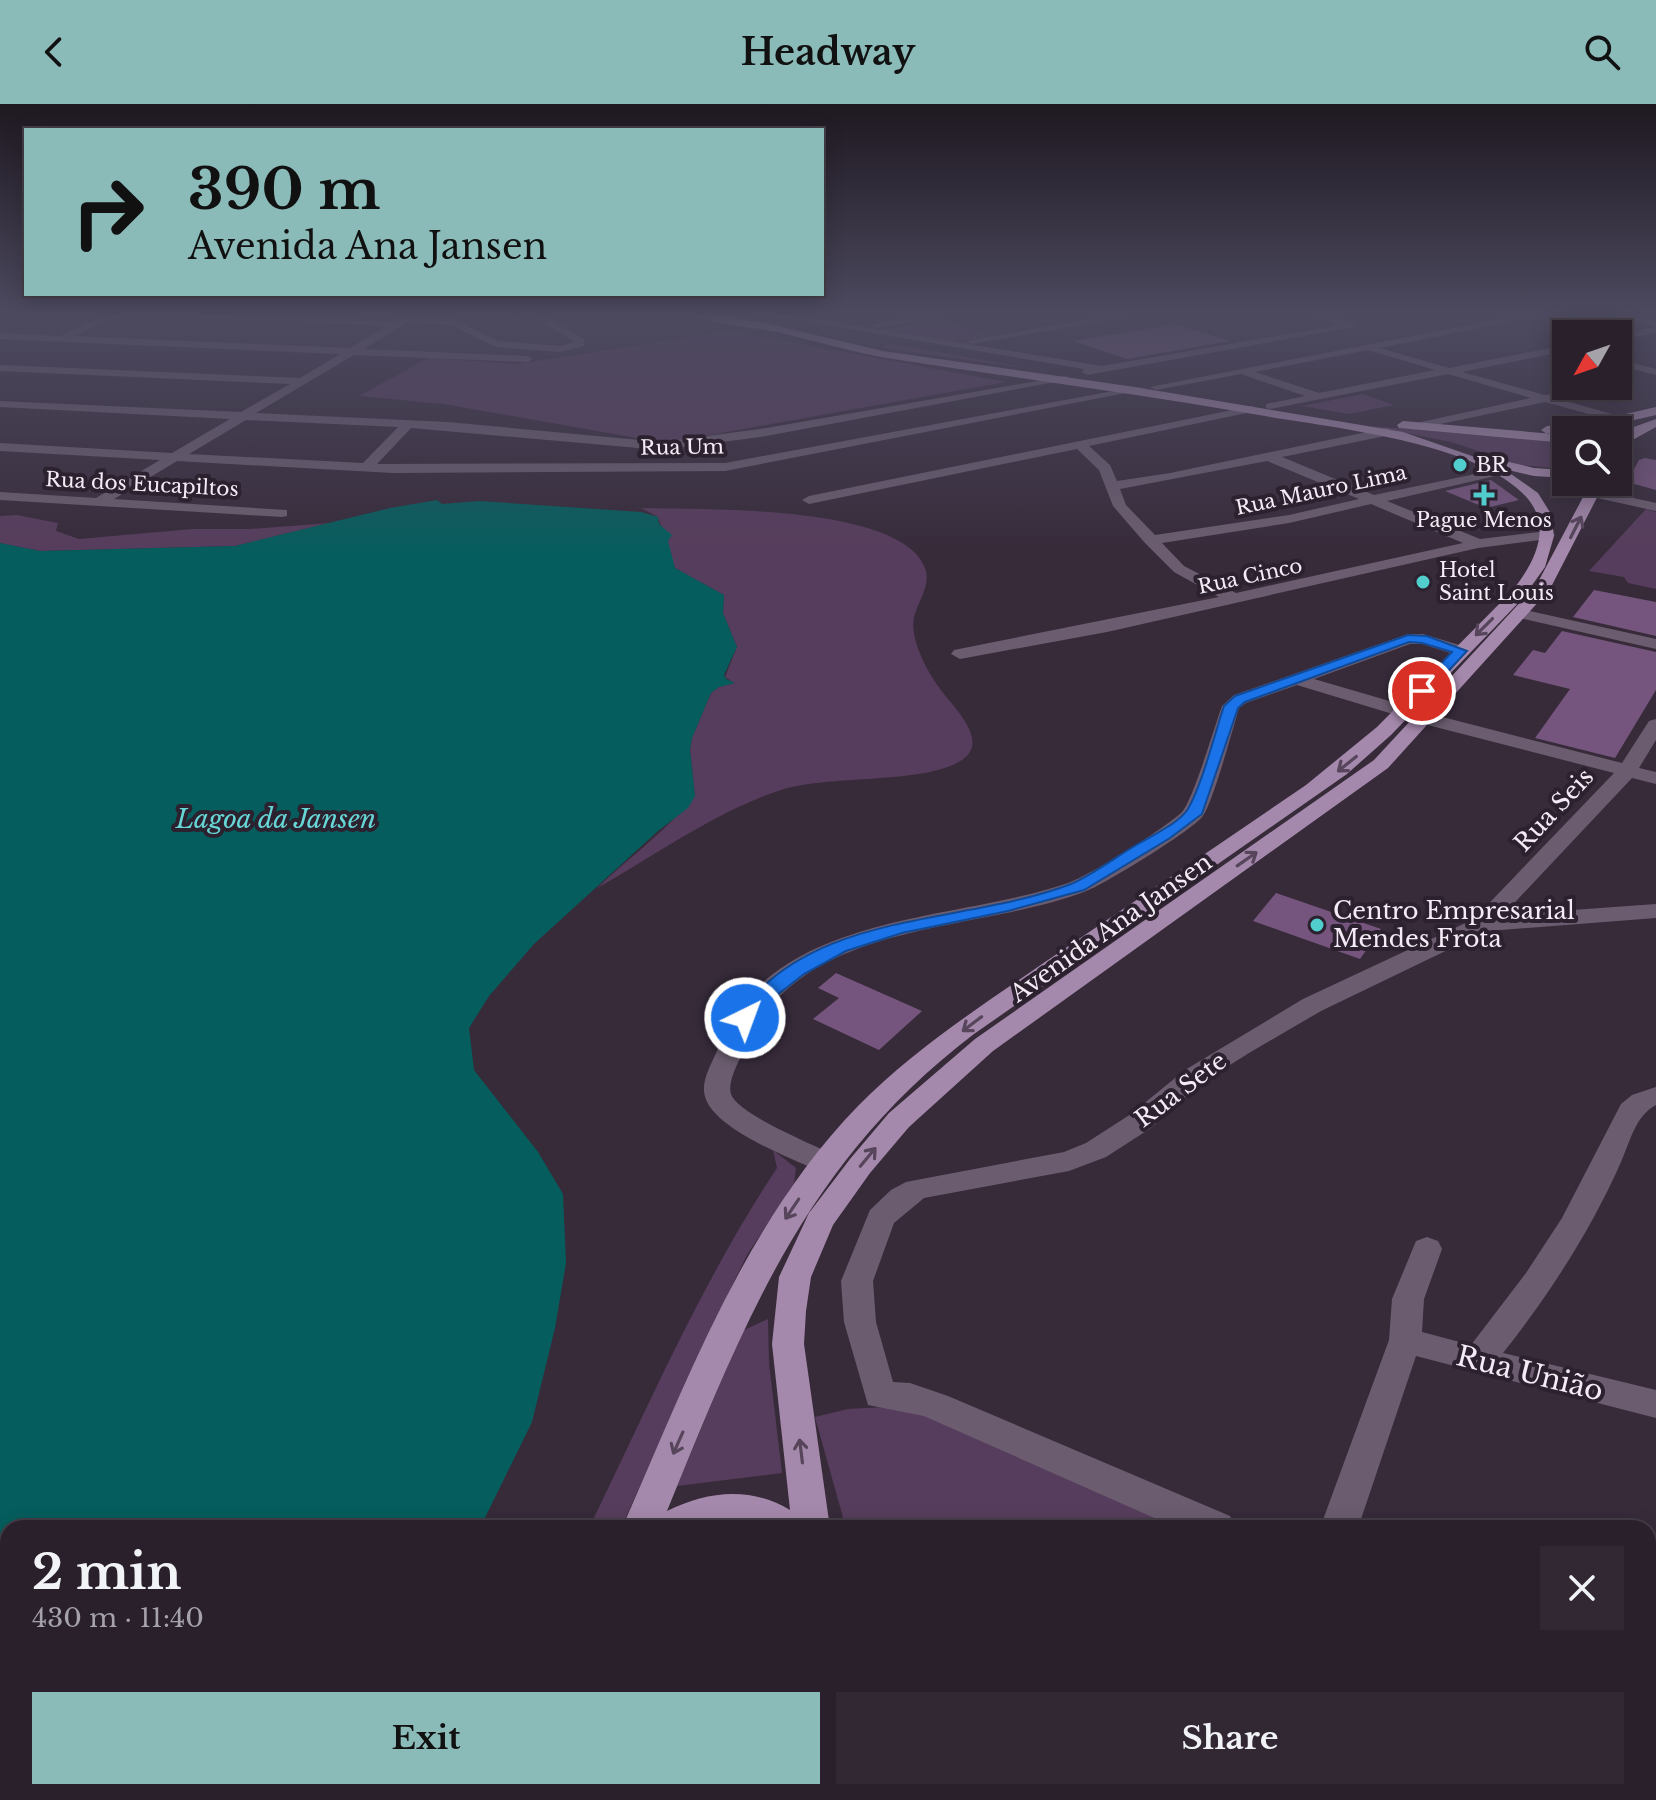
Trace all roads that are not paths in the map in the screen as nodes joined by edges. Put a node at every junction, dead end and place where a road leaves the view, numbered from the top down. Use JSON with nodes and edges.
{"nodes":[{"id":1,"x":282,"y":393,"type":"edge"},
{"id":2,"x":973,"y":393,"type":"edge"},
{"id":3,"x":1119,"y":393,"type":"edge"},
{"id":4,"x":1154,"y":393,"type":"edge"},
{"id":5,"x":1193,"y":393,"type":"edge"},
{"id":6,"x":1308,"y":393,"type":"edge"},
{"id":7,"x":1338,"y":393,"type":"edge"},
{"id":8,"x":1525,"y":393,"type":"edge"},
{"id":9,"x":1319,"y":397,"type":"junction"},
{"id":10,"x":1552,"y":397,"type":"edge"},
{"id":11,"x":1545,"y":399,"type":"junction"},
{"id":12,"x":0,"y":404,"type":"edge"},
{"id":13,"x":1270,"y":406,"type":"junction"},
{"id":14,"x":1252,"y":409,"type":"junction"},
{"id":15,"x":1656,"y":411,"type":"edge"},
{"id":16,"x":244,"y":416,"type":"junction"},
{"id":17,"x":1604,"y":416,"type":"edge"},
{"id":18,"x":1632,"y":417,"type":"edge"},
{"id":19,"x":1445,"y":421,"type":"junction"},
{"id":20,"x":1656,"y":423,"type":"edge"},
{"id":21,"x":408,"y":424,"type":"junction"},
{"id":22,"x":1642,"y":428,"type":"junction"},
{"id":23,"x":1552,"y":429,"type":"edge"},
{"id":24,"x":1474,"y":430,"type":"junction"},
{"id":25,"x":1410,"y":431,"type":"junction"},
{"id":26,"x":1656,"y":431,"type":"edge"},
{"id":27,"x":1386,"y":432,"type":"junction"},
{"id":28,"x":1632,"y":435,"type":"edge"},
{"id":29,"x":1552,"y":438,"type":"edge"},
{"id":30,"x":1080,"y":445,"type":"junction"},
{"id":31,"x":0,"y":447,"type":"edge"},
{"id":32,"x":174,"y":457,"type":"junction"},
{"id":33,"x":1270,"y":457,"type":"junction"},
{"id":34,"x":367,"y":467,"type":"junction"},
{"id":35,"x":1499,"y":471,"type":"junction"},
{"id":36,"x":1552,"y":473,"type":"edge"},
{"id":37,"x":1110,"y":486,"type":"junction"},
{"id":38,"x":0,"y":496,"type":"edge"},
{"id":39,"x":1591,"y":496,"type":"edge"},
{"id":40,"x":1622,"y":496,"type":"edge"},
{"id":41,"x":809,"y":500,"type":"dead end"},
{"id":42,"x":1375,"y":500,"type":"junction"},
{"id":43,"x":100,"y":501,"type":"junction"},
{"id":44,"x":1655,"y":506,"type":"edge"},
{"id":45,"x":282,"y":513,"type":"dead end"},
{"id":46,"x":1548,"y":535,"type":"junction"},
{"id":47,"x":1150,"y":540,"type":"junction"},
{"id":48,"x":1478,"y":544,"type":"junction"},
{"id":49,"x":1235,"y":599,"type":"junction"},
{"id":50,"x":1521,"y":614,"type":"junction"},
{"id":51,"x":1656,"y":644,"type":"edge"},
{"id":52,"x":1460,"y":651,"type":"junction"},
{"id":53,"x":960,"y":654,"type":"dead end"},
{"id":54,"x":1293,"y":678,"type":"junction"},
{"id":55,"x":1413,"y":714,"type":"junction"},
{"id":56,"x":1656,"y":725,"type":"edge"},
{"id":57,"x":1628,"y":770,"type":"junction"},
{"id":58,"x":1656,"y":778,"type":"edge"},
{"id":59,"x":1656,"y":911,"type":"edge"},
{"id":60,"x":1482,"y":924,"type":"junction"},
{"id":61,"x":1656,"y":1096,"type":"edge"},
{"id":62,"x":824,"y":1162,"type":"junction"},
{"id":63,"x":1427,"y":1249,"type":"dead end"},
{"id":64,"x":1405,"y":1340,"type":"junction"},
{"id":65,"x":1478,"y":1361,"type":"junction"},
{"id":66,"x":1656,"y":1404,"type":"edge"},
{"id":67,"x":645,"y":1520,"type":"edge"},
{"id":68,"x":685,"y":1520,"type":"edge"},
{"id":69,"x":774,"y":1520,"type":"edge"},
{"id":70,"x":810,"y":1520,"type":"edge"},
{"id":71,"x":1199,"y":1520,"type":"edge"},
{"id":72,"x":1342,"y":1520,"type":"edge"}],
"edges":[{"from":1,"to":16,"type":"street"},
{"from":2,"to":21,"type":"street"},
{"from":3,"to":34,"type":"street","name":"Rua Um"},
{"from":4,"to":14,"type":"main road"},
{"from":5,"to":13,"type":"main road"},
{"from":6,"to":9,"type":"street"},
{"from":7,"to":9,"type":"street"},
{"from":8,"to":11,"type":"street"},
{"from":9,"to":13,"type":"street"},
{"from":10,"to":11,"type":"street"},
{"from":11,"to":17,"type":"street"},
{"from":11,"to":19,"type":"street"},
{"from":12,"to":16,"type":"street"},
{"from":13,"to":25,"type":"main road"},
{"from":14,"to":27,"type":"main road"},
{"from":14,"to":30,"type":"street"},
{"from":15,"to":18,"type":"main road"},
{"from":16,"to":21,"type":"street"},
{"from":16,"to":32,"type":"street"},
{"from":19,"to":24,"type":"street"},
{"from":19,"to":25,"type":"street"},
{"from":20,"to":22,"type":"main road"},
{"from":21,"to":34,"type":"street"},
{"from":22,"to":26,"type":"street"},
{"from":22,"to":28,"type":"main road"},
{"from":23,"to":24,"type":"main road"},
{"from":24,"to":25,"type":"main road"},
{"from":25,"to":27,"type":"main road"},
{"from":25,"to":29,"type":"main road"},
{"from":25,"to":35,"type":"main road"},
{"from":25,"to":36,"type":"main road"},
{"from":27,"to":33,"type":"street"},
{"from":30,"to":37,"type":"street"},
{"from":30,"to":41,"type":"street"},
{"from":31,"to":32,"type":"street","name":"Rua Um"},
{"from":32,"to":34,"type":"street","name":"Rua Um"},
{"from":32,"to":43,"type":"street"},
{"from":33,"to":37,"type":"street"},
{"from":33,"to":42,"type":"street"},
{"from":35,"to":42,"type":"street","name":"Rua Mauro Lima"},
{"from":35,"to":46,"type":"main road"},
{"from":37,"to":47,"type":"street"},
{"from":38,"to":43,"type":"street","name":"Rua dos Eucapiltos"},
{"from":50,"to":39,"type":"main road","name":"Avenida Ana Jansen","one_way":true},
{"from":40,"to":44,"type":"street"},
{"from":42,"to":47,"type":"street","name":"Rua Mauro Lima"},
{"from":42,"to":48,"type":"street"},
{"from":43,"to":45,"type":"street","name":"Rua dos Eucapiltos"},
{"from":46,"to":48,"type":"street","name":"Rua Cinco"},
{"from":46,"to":52,"type":"main road","name":"Avenida Ana Jansen","one_way":true},
{"from":47,"to":49,"type":"street"},
{"from":48,"to":49,"type":"street","name":"Rua Cinco"},
{"from":49,"to":53,"type":"street","name":"Rua Cinco"},
{"from":50,"to":51,"type":"street"},
{"from":50,"to":55,"type":"main road","name":"Avenida Ana Jansen"},
{"from":52,"to":54,"type":"street"},
{"from":52,"to":55,"type":"main road","name":"Avenida Ana Jansen"},
{"from":54,"to":55,"type":"street"},
{"from":54,"to":62,"type":"street"},
{"from":55,"to":57,"type":"street"},
{"from":55,"to":62,"type":"main road","name":"Avenida Ana Jansen","one_way":true},
{"from":70,"to":55,"type":"main road","name":"Avenida Ana Jansen","one_way":true},
{"from":56,"to":57,"type":"street","name":"Rua Seis"},
{"from":57,"to":58,"type":"street"},
{"from":57,"to":60,"type":"street","name":"Rua Seis"},
{"from":59,"to":60,"type":"street","name":"Rua Sete"},
{"from":60,"to":71,"type":"street","name":"Rua Sete"},
{"from":61,"to":65,"type":"street"},
{"from":62,"to":67,"type":"main road","name":"Avenida Ana Jansen","one_way":true},
{"from":63,"to":64,"type":"street"},
{"from":64,"to":65,"type":"street","name":"Rua União"},
{"from":64,"to":72,"type":"street"},
{"from":65,"to":66,"type":"street","name":"Rua União"},
{"from":68,"to":69,"type":"main road"}]}
